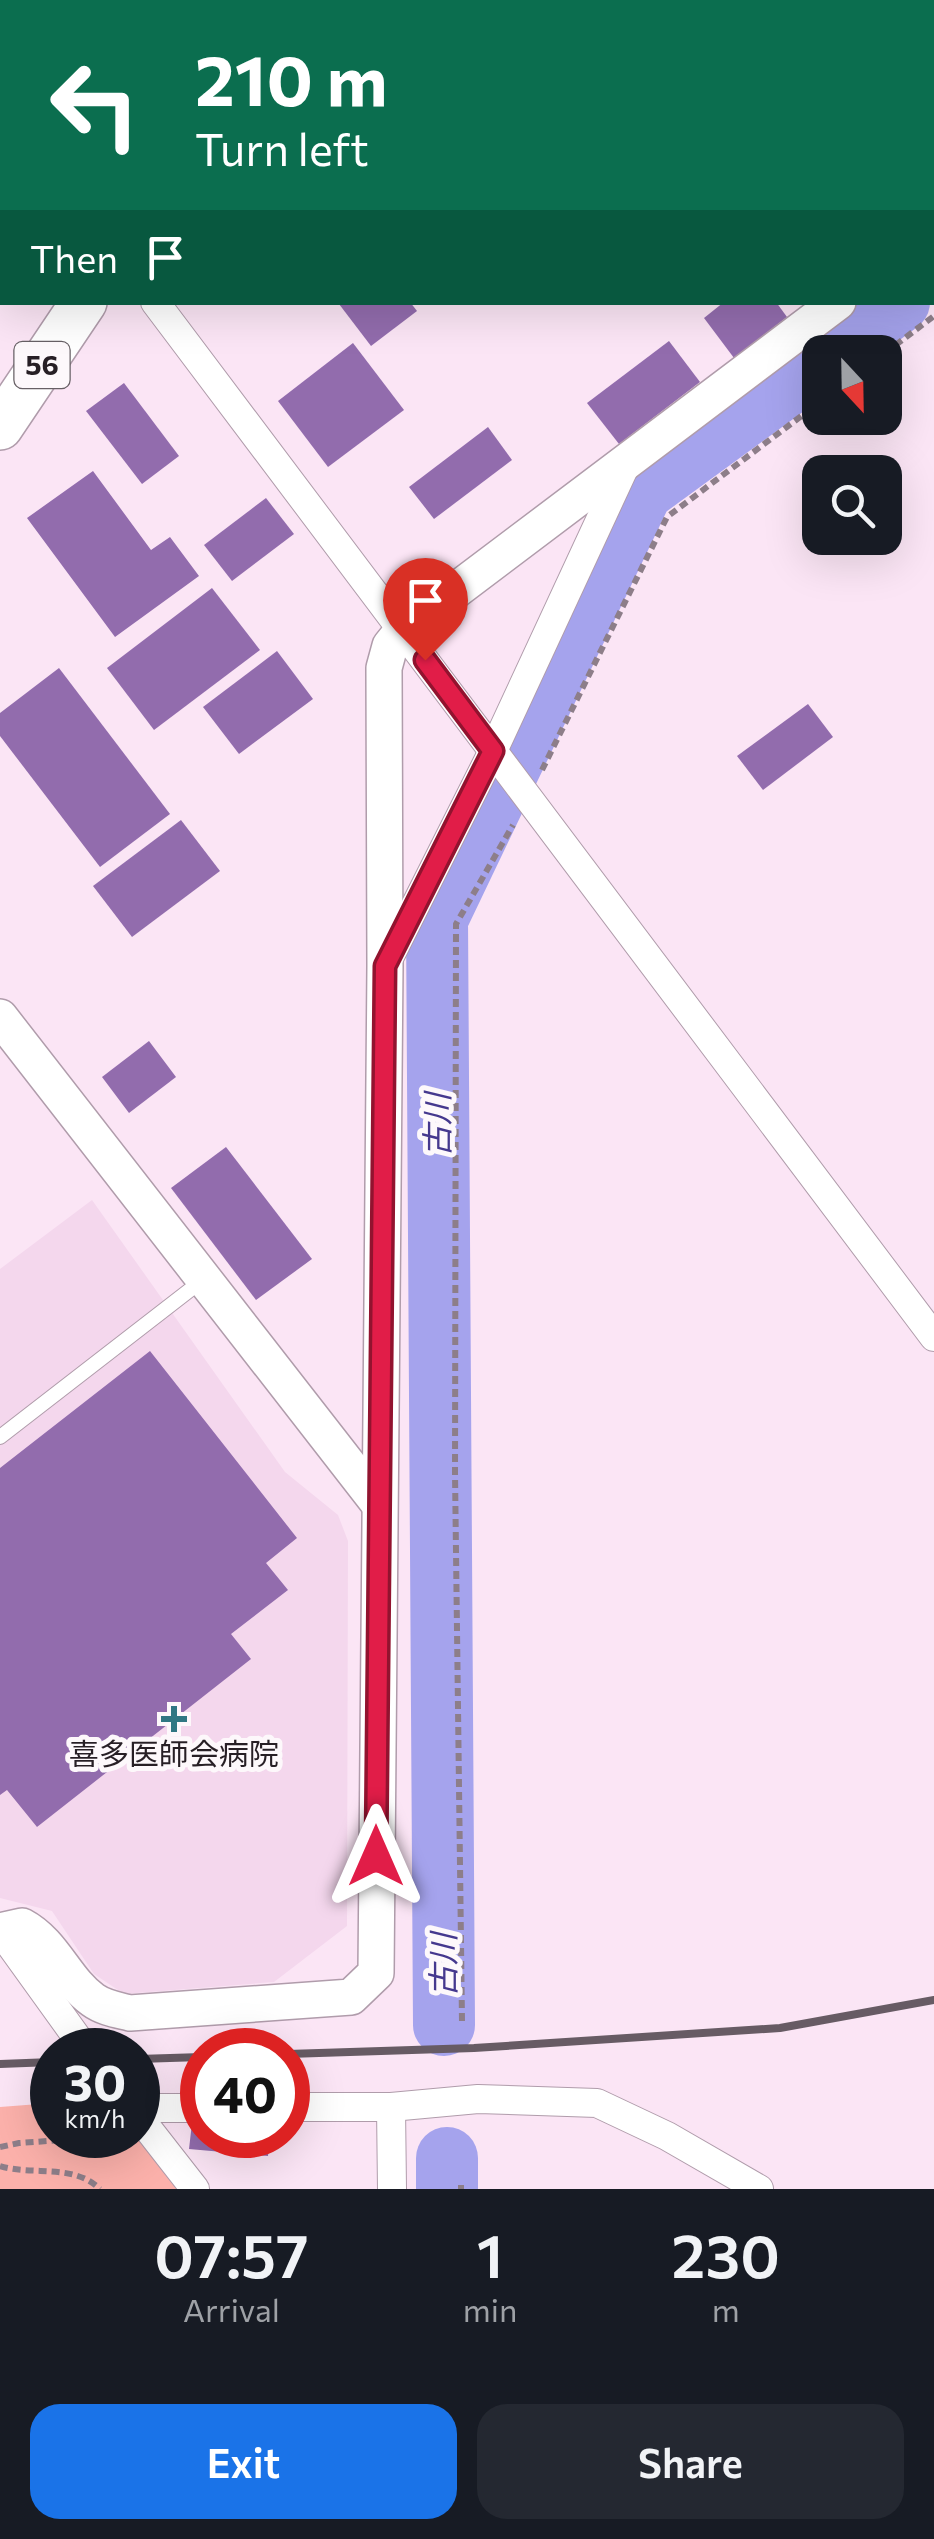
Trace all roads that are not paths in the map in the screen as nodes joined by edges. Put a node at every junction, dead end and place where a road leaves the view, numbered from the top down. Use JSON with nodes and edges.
{"nodes":[{"id":1,"x":82,"y":305,"type":"edge"},
{"id":2,"x":157,"y":305,"type":"edge"},
{"id":3,"x":834,"y":305,"type":"edge"},
{"id":4,"x":0,"y":427,"type":"edge"},
{"id":5,"x":628,"y":461,"type":"junction"},
{"id":6,"x":402,"y":630,"type":"junction"},
{"id":7,"x":493,"y":751,"type":"junction"},
{"id":8,"x":385,"y":966,"type":"junction"},
{"id":9,"x":0,"y":1017,"type":"edge"},
{"id":10,"x":204,"y":1278,"type":"junction"},
{"id":11,"x":934,"y":1337,"type":"edge"},
{"id":12,"x":0,"y":1438,"type":"edge"},
{"id":13,"x":378,"y":1504,"type":"junction"},
{"id":14,"x":1,"y":1932,"type":"edge"},
{"id":15,"x":70,"y":2028,"type":"edge"},
{"id":16,"x":391,"y":2106,"type":"junction"},
{"id":17,"x":310,"y":2107,"type":"edge"},
{"id":18,"x":160,"y":2144,"type":"edge"},
{"id":19,"x":196,"y":2189,"type":"edge"},
{"id":20,"x":392,"y":2189,"type":"edge"},
{"id":21,"x":759,"y":2189,"type":"edge"}],
"edges":[{"from":1,"to":4,"type":"highway","number":"56"},
{"from":2,"to":6,"type":"street"},
{"from":3,"to":5,"type":"street"},
{"from":5,"to":6,"type":"street"},
{"from":5,"to":7,"type":"street"},
{"from":6,"to":7,"type":"street"},
{"from":6,"to":8,"type":"street"},
{"from":7,"to":8,"type":"street"},
{"from":7,"to":11,"type":"street"},
{"from":8,"to":13,"type":"street"},
{"from":9,"to":10,"type":"street"},
{"from":10,"to":12,"type":"lane"},
{"from":10,"to":13,"type":"street"},
{"from":13,"to":14,"type":"street"},
{"from":14,"to":15,"type":"street"},
{"from":16,"to":17,"type":"street"},
{"from":16,"to":20,"type":"street"},
{"from":16,"to":21,"type":"street"},
{"from":18,"to":19,"type":"street"}]}
